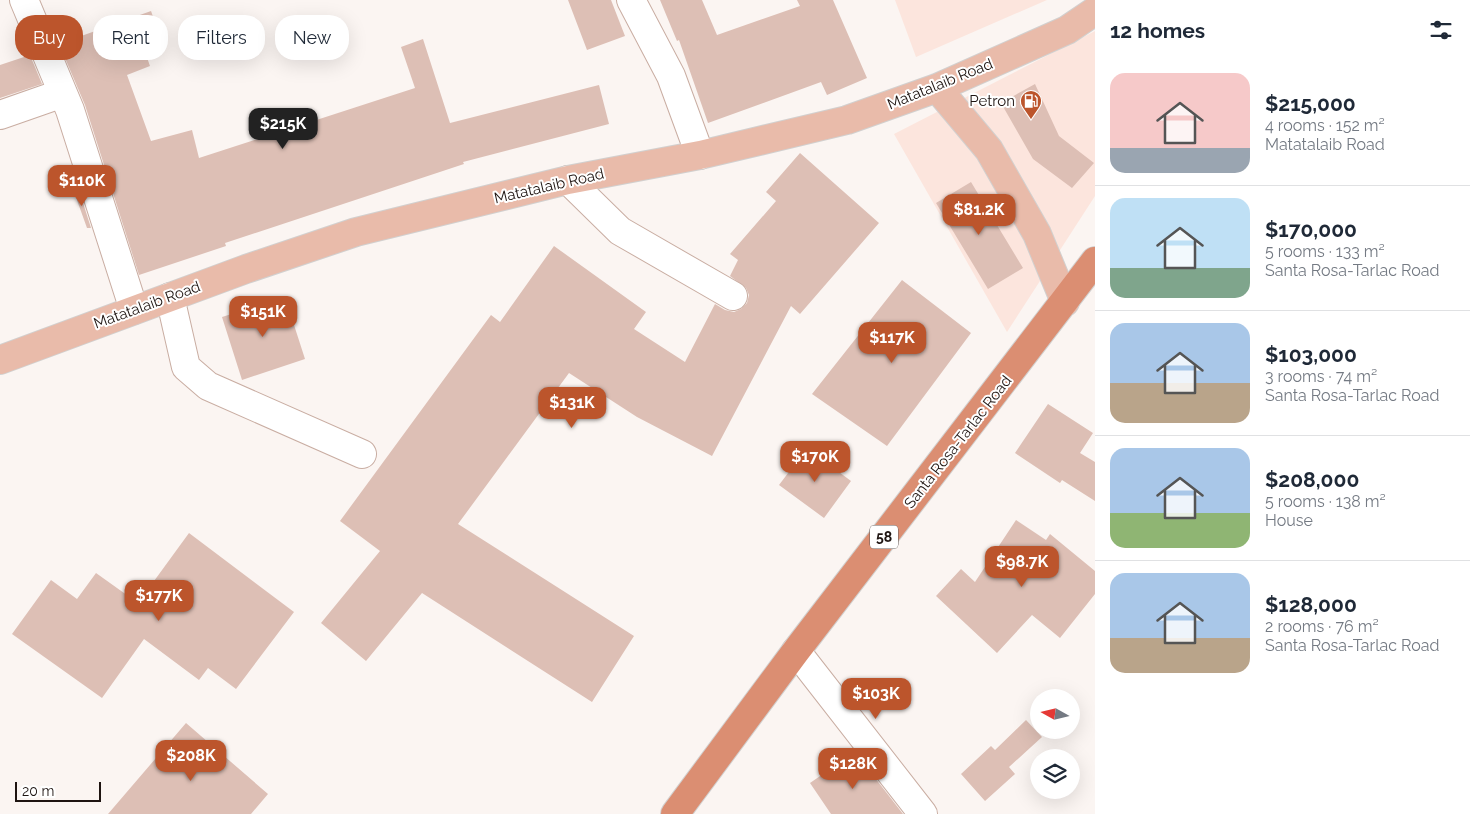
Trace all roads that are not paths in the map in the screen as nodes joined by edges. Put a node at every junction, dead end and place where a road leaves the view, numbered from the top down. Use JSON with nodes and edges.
{"nodes":[{"id":1,"x":24,"y":0,"type":"edge"},
{"id":2,"x":631,"y":0,"type":"edge"},
{"id":3,"x":1095,"y":11,"type":"edge"},
{"id":4,"x":937,"y":88,"type":"junction"},
{"id":5,"x":63,"y":93,"type":"junction"},
{"id":6,"x":0,"y":115,"type":"edge"},
{"id":7,"x":700,"y":156,"type":"junction"},
{"id":8,"x":568,"y":180,"type":"junction"},
{"id":9,"x":1095,"y":262,"type":"edge"},
{"id":10,"x":732,"y":296,"type":"dead end"},
{"id":11,"x":170,"y":297,"type":"junction"},
{"id":12,"x":1065,"y":302,"type":"junction"},
{"id":13,"x":134,"y":310,"type":"junction"},
{"id":14,"x":0,"y":360,"type":"edge"},
{"id":15,"x":362,"y":454,"type":"dead end"},
{"id":16,"x":796,"y":652,"type":"junction"},
{"id":17,"x":675,"y":814,"type":"edge"},
{"id":18,"x":923,"y":814,"type":"edge"}],
"edges":[{"from":1,"to":5,"type":"street"},
{"from":2,"to":7,"type":"street"},
{"from":3,"to":4,"type":"main road","name":"Matatalaib Road"},
{"from":4,"to":7,"type":"main road","name":"Matatalaib Road"},
{"from":4,"to":12,"type":"main road"},
{"from":5,"to":6,"type":"street"},
{"from":5,"to":13,"type":"street"},
{"from":7,"to":8,"type":"main road","name":"Matatalaib Road"},
{"from":8,"to":10,"type":"street"},
{"from":8,"to":11,"type":"main road","name":"Matatalaib Road"},
{"from":9,"to":12,"type":"highway","name":"Santa Rosa-Tarlac Road","number":"58"},
{"from":11,"to":13,"type":"main road","name":"Matatalaib Road"},
{"from":11,"to":15,"type":"street"},
{"from":12,"to":16,"type":"highway","name":"Santa Rosa-Tarlac Road","number":"58"},
{"from":13,"to":14,"type":"main road","name":"Matatalaib Road"},
{"from":16,"to":17,"type":"highway","name":"Santa Rosa-Tarlac Road","number":"58"},
{"from":16,"to":18,"type":"street"}]}
